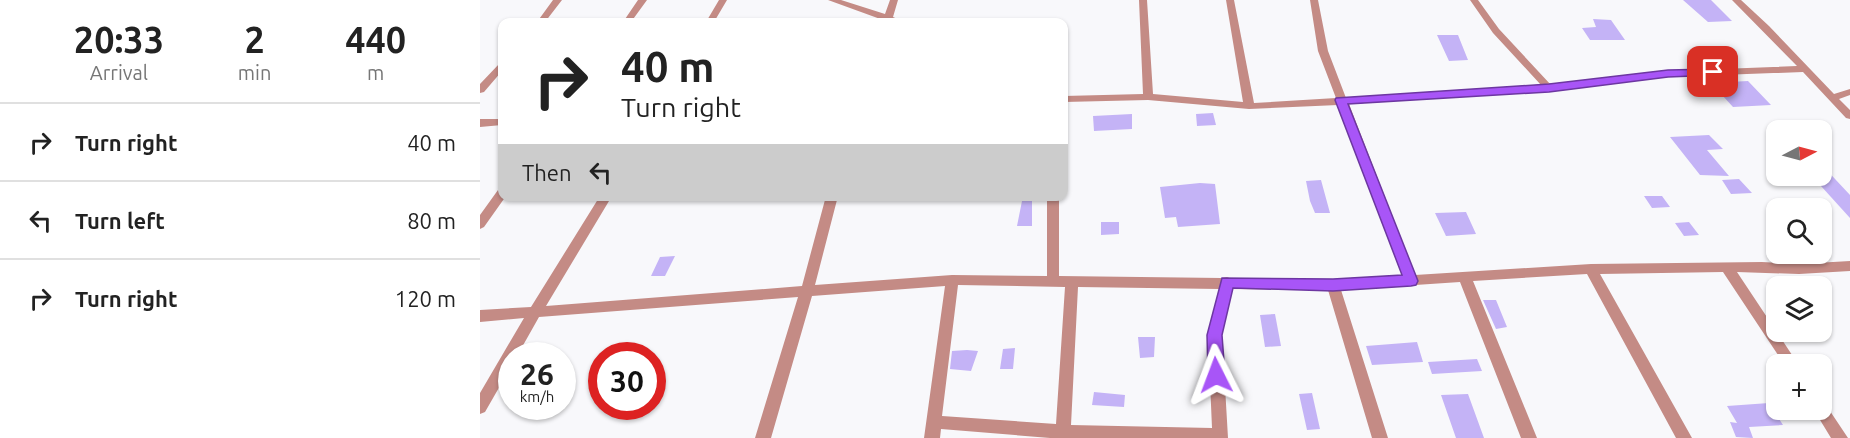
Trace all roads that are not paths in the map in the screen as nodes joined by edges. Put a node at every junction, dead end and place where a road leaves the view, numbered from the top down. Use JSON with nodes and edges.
{"nodes":[{"id":1,"x":551,"y":0,"type":"edge"},
{"id":2,"x":557,"y":0,"type":"edge"},
{"id":3,"x":563,"y":0,"type":"edge"},
{"id":4,"x":643,"y":0,"type":"edge"},
{"id":5,"x":723,"y":0,"type":"edge"},
{"id":6,"x":832,"y":0,"type":"edge"},
{"id":7,"x":894,"y":0,"type":"edge"},
{"id":8,"x":1143,"y":0,"type":"edge"},
{"id":9,"x":1230,"y":0,"type":"edge"},
{"id":10,"x":1314,"y":0,"type":"edge"},
{"id":11,"x":1474,"y":0,"type":"edge"},
{"id":12,"x":1736,"y":0,"type":"edge"},
{"id":13,"x":544,"y":18,"type":"edge"},
{"id":14,"x":630,"y":18,"type":"edge"},
{"id":15,"x":712,"y":18,"type":"edge"},
{"id":16,"x":882,"y":18,"type":"edge"},
{"id":17,"x":889,"y":18,"type":"edge"},
{"id":18,"x":1803,"y":69,"type":"junction"},
{"id":19,"x":498,"y":70,"type":"edge"},
{"id":20,"x":1549,"y":88,"type":"junction"},
{"id":21,"x":480,"y":90,"type":"edge"},
{"id":22,"x":1850,"y":92,"type":"edge"},
{"id":23,"x":1148,"y":97,"type":"junction"},
{"id":24,"x":1831,"y":98,"type":"junction"},
{"id":25,"x":1068,"y":99,"type":"edge"},
{"id":26,"x":1340,"y":100,"type":"junction"},
{"id":27,"x":1249,"y":106,"type":"junction"},
{"id":28,"x":1850,"y":117,"type":"edge"},
{"id":29,"x":498,"y":122,"type":"edge"},
{"id":30,"x":480,"y":123,"type":"edge"},
{"id":31,"x":498,"y":199,"type":"edge"},
{"id":32,"x":603,"y":201,"type":"edge"},
{"id":33,"x":831,"y":201,"type":"edge"},
{"id":34,"x":1053,"y":201,"type":"edge"},
{"id":35,"x":480,"y":224,"type":"edge"},
{"id":36,"x":1850,"y":266,"type":"edge"},
{"id":37,"x":1727,"y":268,"type":"junction"},
{"id":38,"x":1591,"y":269,"type":"junction"},
{"id":39,"x":1465,"y":278,"type":"junction"},
{"id":40,"x":952,"y":280,"type":"junction"},
{"id":41,"x":1411,"y":281,"type":"junction"},
{"id":42,"x":1053,"y":282,"type":"junction"},
{"id":43,"x":1072,"y":282,"type":"junction"},
{"id":44,"x":1227,"y":282,"type":"junction"},
{"id":45,"x":1333,"y":285,"type":"junction"},
{"id":46,"x":807,"y":290,"type":"junction"},
{"id":47,"x":534,"y":313,"type":"junction"},
{"id":48,"x":480,"y":316,"type":"edge"},
{"id":49,"x":1784,"y":354,"type":"edge"},
{"id":50,"x":480,"y":407,"type":"edge"},
{"id":51,"x":1828,"y":420,"type":"edge"},
{"id":52,"x":935,"y":422,"type":"junction"},
{"id":53,"x":1063,"y":435,"type":"edge"},
{"id":54,"x":1220,"y":436,"type":"edge"},
{"id":55,"x":763,"y":438,"type":"edge"},
{"id":56,"x":932,"y":438,"type":"edge"},
{"id":57,"x":1380,"y":438,"type":"edge"},
{"id":58,"x":1529,"y":438,"type":"edge"},
{"id":59,"x":1684,"y":438,"type":"edge"},
{"id":60,"x":1840,"y":438,"type":"edge"}],
"edges":[{"from":1,"to":2,"type":"street"},
{"from":2,"to":3,"type":"street"},
{"from":2,"to":13,"type":"street"},
{"from":4,"to":14,"type":"street"},
{"from":5,"to":15,"type":"street"},
{"from":6,"to":16,"type":"street"},
{"from":7,"to":17,"type":"street"},
{"from":8,"to":23,"type":"street"},
{"from":9,"to":27,"type":"street"},
{"from":10,"to":26,"type":"street"},
{"from":11,"to":20,"type":"street"},
{"from":12,"to":18,"type":"street"},
{"from":18,"to":20,"type":"street"},
{"from":18,"to":24,"type":"street"},
{"from":19,"to":21,"type":"street"},
{"from":20,"to":26,"type":"street"},
{"from":22,"to":24,"type":"street"},
{"from":23,"to":25,"type":"street"},
{"from":23,"to":27,"type":"street"},
{"from":24,"to":28,"type":"street"},
{"from":26,"to":27,"type":"street"},
{"from":26,"to":41,"type":"street"},
{"from":29,"to":30,"type":"street"},
{"from":31,"to":35,"type":"street"},
{"from":32,"to":47,"type":"street"},
{"from":33,"to":46,"type":"street"},
{"from":34,"to":42,"type":"street"},
{"from":36,"to":37,"type":"street"},
{"from":37,"to":38,"type":"street"},
{"from":37,"to":49,"type":"street"},
{"from":38,"to":39,"type":"street"},
{"from":38,"to":59,"type":"street"},
{"from":39,"to":41,"type":"street"},
{"from":39,"to":58,"type":"street"},
{"from":40,"to":42,"type":"street"},
{"from":40,"to":46,"type":"street"},
{"from":40,"to":52,"type":"street"},
{"from":41,"to":45,"type":"street"},
{"from":42,"to":43,"type":"street"},
{"from":43,"to":44,"type":"street"},
{"from":43,"to":53,"type":"street"},
{"from":44,"to":45,"type":"street"},
{"from":44,"to":54,"type":"street"},
{"from":45,"to":57,"type":"street"},
{"from":46,"to":47,"type":"street"},
{"from":46,"to":55,"type":"street"},
{"from":47,"to":48,"type":"street"},
{"from":47,"to":50,"type":"street"},
{"from":51,"to":60,"type":"street"},
{"from":52,"to":53,"type":"street"},
{"from":52,"to":56,"type":"street"},
{"from":53,"to":54,"type":"street"}]}
